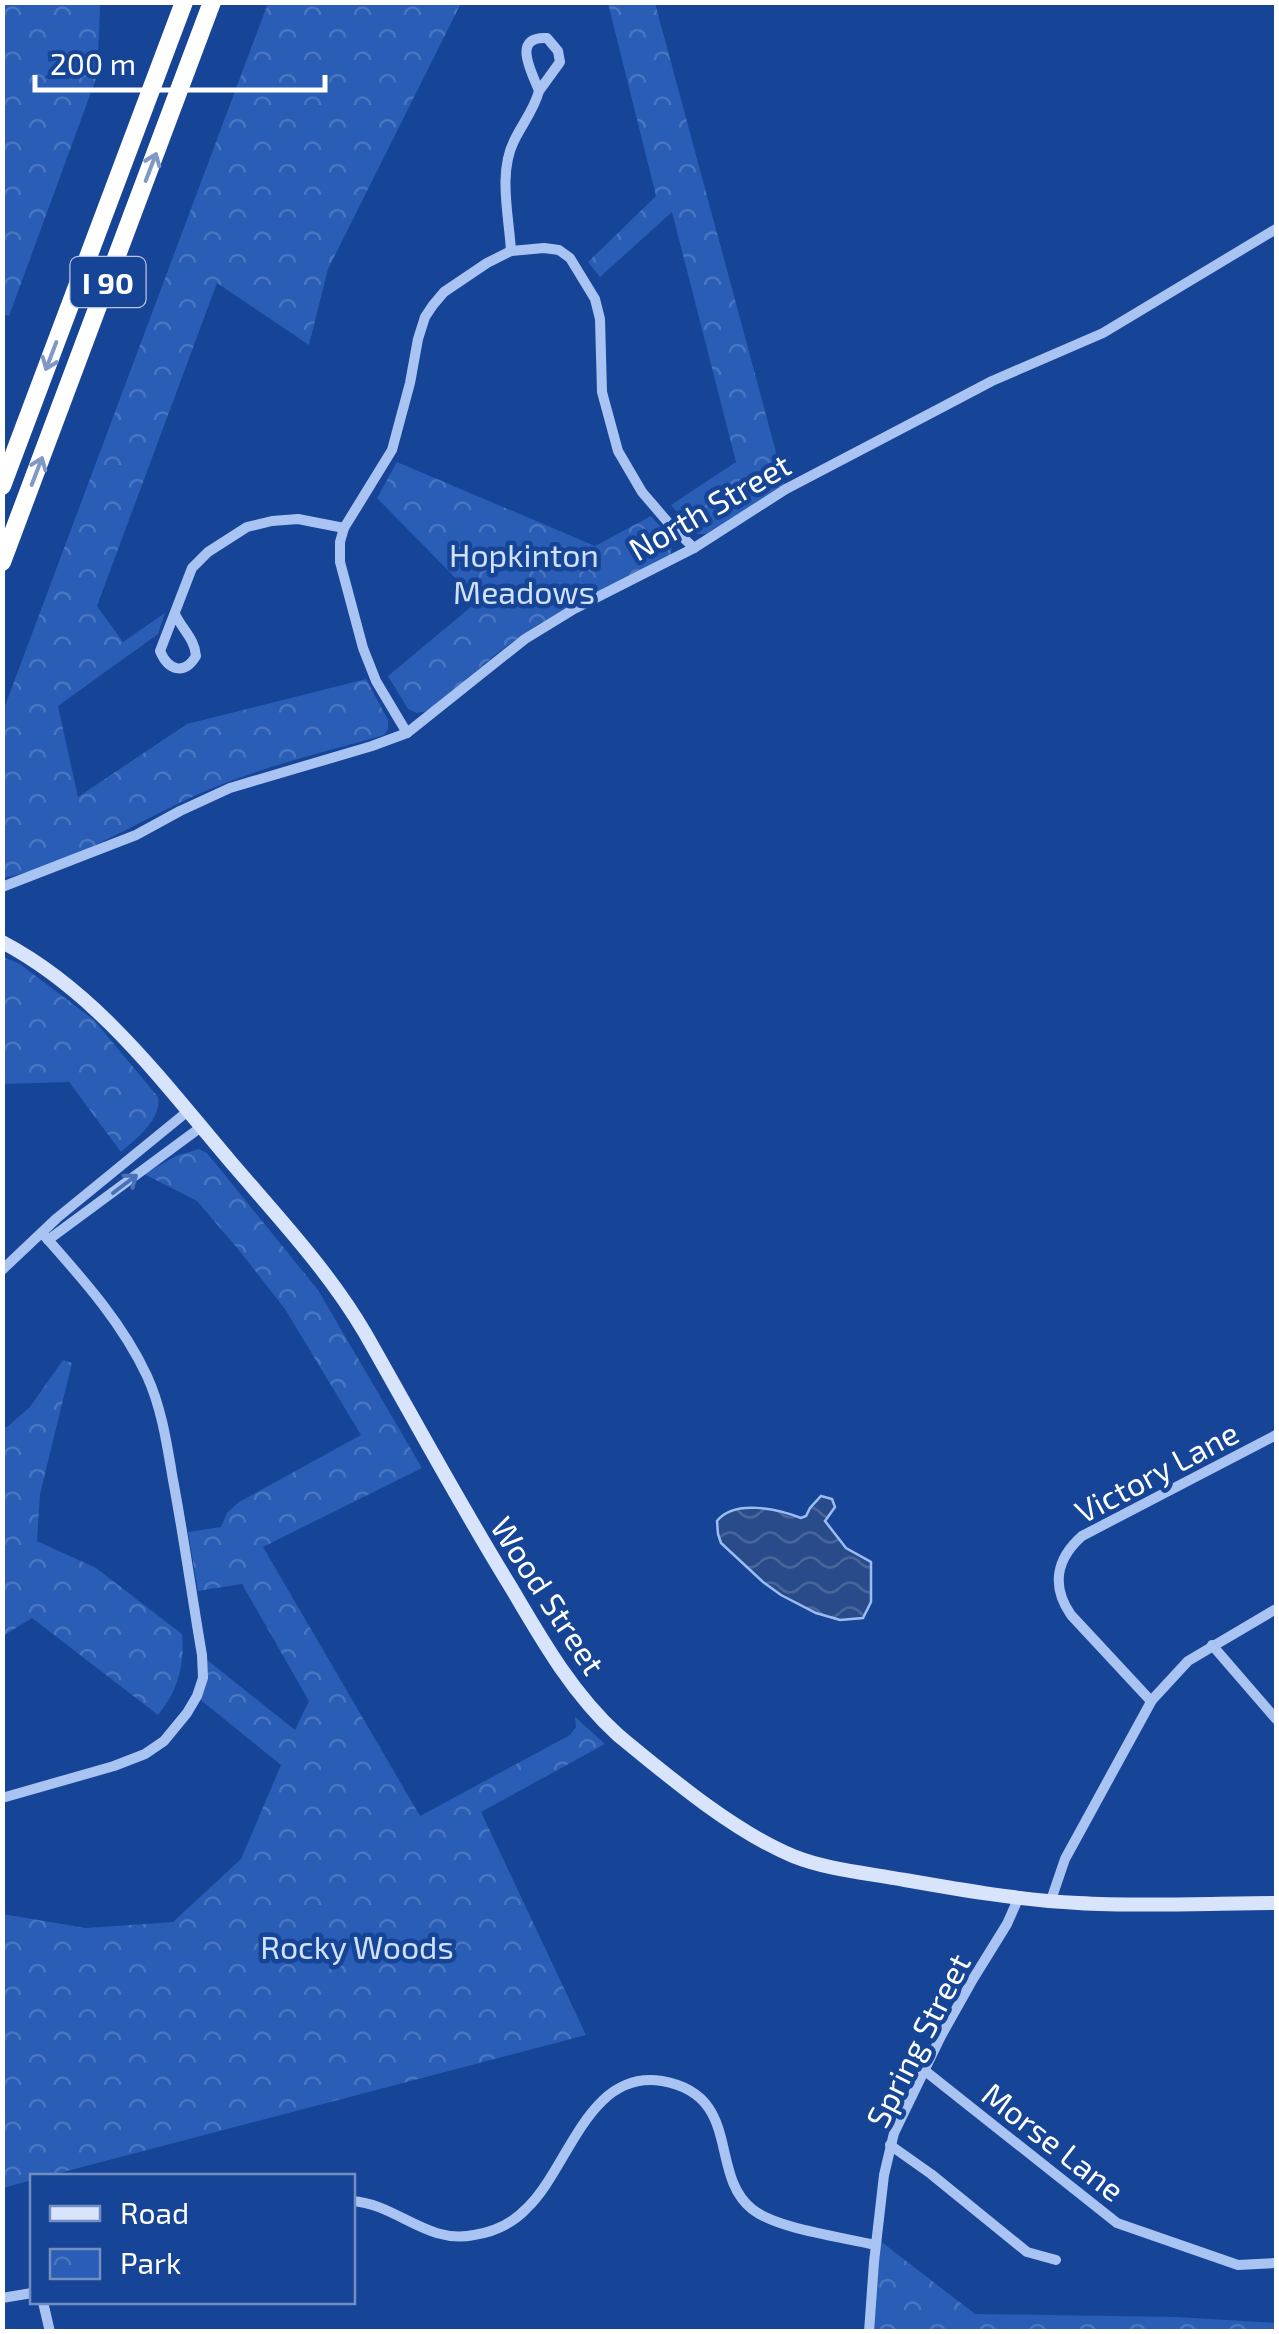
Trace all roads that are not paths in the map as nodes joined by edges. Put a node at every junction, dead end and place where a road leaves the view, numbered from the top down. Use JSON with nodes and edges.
{"nodes":[{"id":1,"x":184,"y":2,"type":"edge"},
{"id":2,"x":212,"y":2,"type":"edge"},
{"id":3,"x":539,"y":91,"type":"junction"},
{"id":4,"x":1276,"y":228,"type":"edge"},
{"id":5,"x":511,"y":251,"type":"junction"},
{"id":6,"x":2,"y":486,"type":"edge"},
{"id":7,"x":344,"y":528,"type":"junction"},
{"id":8,"x":694,"y":548,"type":"junction"},
{"id":9,"x":2,"y":562,"type":"edge"},
{"id":10,"x":175,"y":614,"type":"junction"},
{"id":11,"x":407,"y":733,"type":"junction"},
{"id":12,"x":2,"y":888,"type":"edge"},
{"id":13,"x":2,"y":942,"type":"edge"},
{"id":14,"x":188,"y":1111,"type":"junction"},
{"id":15,"x":201,"y":1127,"type":"junction"},
{"id":16,"x":45,"y":1237,"type":"junction"},
{"id":17,"x":2,"y":1270,"type":"edge"},
{"id":18,"x":1276,"y":1435,"type":"edge"},
{"id":19,"x":1276,"y":1609,"type":"edge"},
{"id":20,"x":1212,"y":1645,"type":"junction"},
{"id":21,"x":1151,"y":1701,"type":"junction"},
{"id":22,"x":1276,"y":1719,"type":"edge"},
{"id":23,"x":2,"y":1798,"type":"edge"},
{"id":24,"x":1019,"y":1897,"type":"junction"},
{"id":25,"x":1050,"y":1900,"type":"junction"},
{"id":26,"x":1276,"y":1902,"type":"edge"},
{"id":27,"x":924,"y":2070,"type":"junction"},
{"id":28,"x":890,"y":2145,"type":"junction"},
{"id":29,"x":355,"y":2202,"type":"edge"},
{"id":30,"x":875,"y":2245,"type":"junction"},
{"id":31,"x":1056,"y":2260,"type":"dead end"},
{"id":32,"x":1276,"y":2263,"type":"edge"},
{"id":33,"x":30,"y":2293,"type":"edge"},
{"id":34,"x":2,"y":2298,"type":"edge"},
{"id":35,"x":43,"y":2304,"type":"edge"},
{"id":36,"x":50,"y":2332,"type":"edge"},
{"id":37,"x":868,"y":2332,"type":"edge"}],
"edges":[{"from":1,"to":6,"type":"highway","number":"I 90","one_way":true},
{"from":9,"to":2,"type":"highway","number":"I 90","one_way":true},
{"from":3,"to":3,"type":"street"},
{"from":3,"to":5,"type":"street"},
{"from":4,"to":8,"type":"street","name":"North Street"},
{"from":5,"to":7,"type":"street"},
{"from":5,"to":8,"type":"street"},
{"from":7,"to":10,"type":"street"},
{"from":7,"to":11,"type":"street"},
{"from":8,"to":11,"type":"street","name":"North Street"},
{"from":10,"to":10,"type":"street"},
{"from":11,"to":12,"type":"street","name":"North Street"},
{"from":13,"to":14,"type":"main road","name":"Wood Street"},
{"from":14,"to":15,"type":"main road","name":"Wood Street"},
{"from":14,"to":16,"type":"street"},
{"from":16,"to":15,"type":"street","one_way":true},
{"from":15,"to":24,"type":"main road","name":"Wood Street"},
{"from":16,"to":17,"type":"street"},
{"from":16,"to":23,"type":"street"},
{"from":18,"to":21,"type":"street","name":"Victory Lane"},
{"from":19,"to":20,"type":"street"},
{"from":20,"to":21,"type":"street"},
{"from":20,"to":22,"type":"street"},
{"from":21,"to":25,"type":"street"},
{"from":24,"to":25,"type":"main road","name":"Wood Street"},
{"from":24,"to":27,"type":"street","name":"Spring Street"},
{"from":25,"to":26,"type":"main road","name":"Wood Street"},
{"from":27,"to":28,"type":"street","name":"Spring Street"},
{"from":27,"to":32,"type":"street","name":"Morse Lane"},
{"from":28,"to":30,"type":"street","name":"Spring Street"},
{"from":28,"to":31,"type":"street"},
{"from":29,"to":30,"type":"street"},
{"from":30,"to":37,"type":"street","name":"Spring Street"},
{"from":33,"to":34,"type":"street"},
{"from":35,"to":36,"type":"street"}]}
